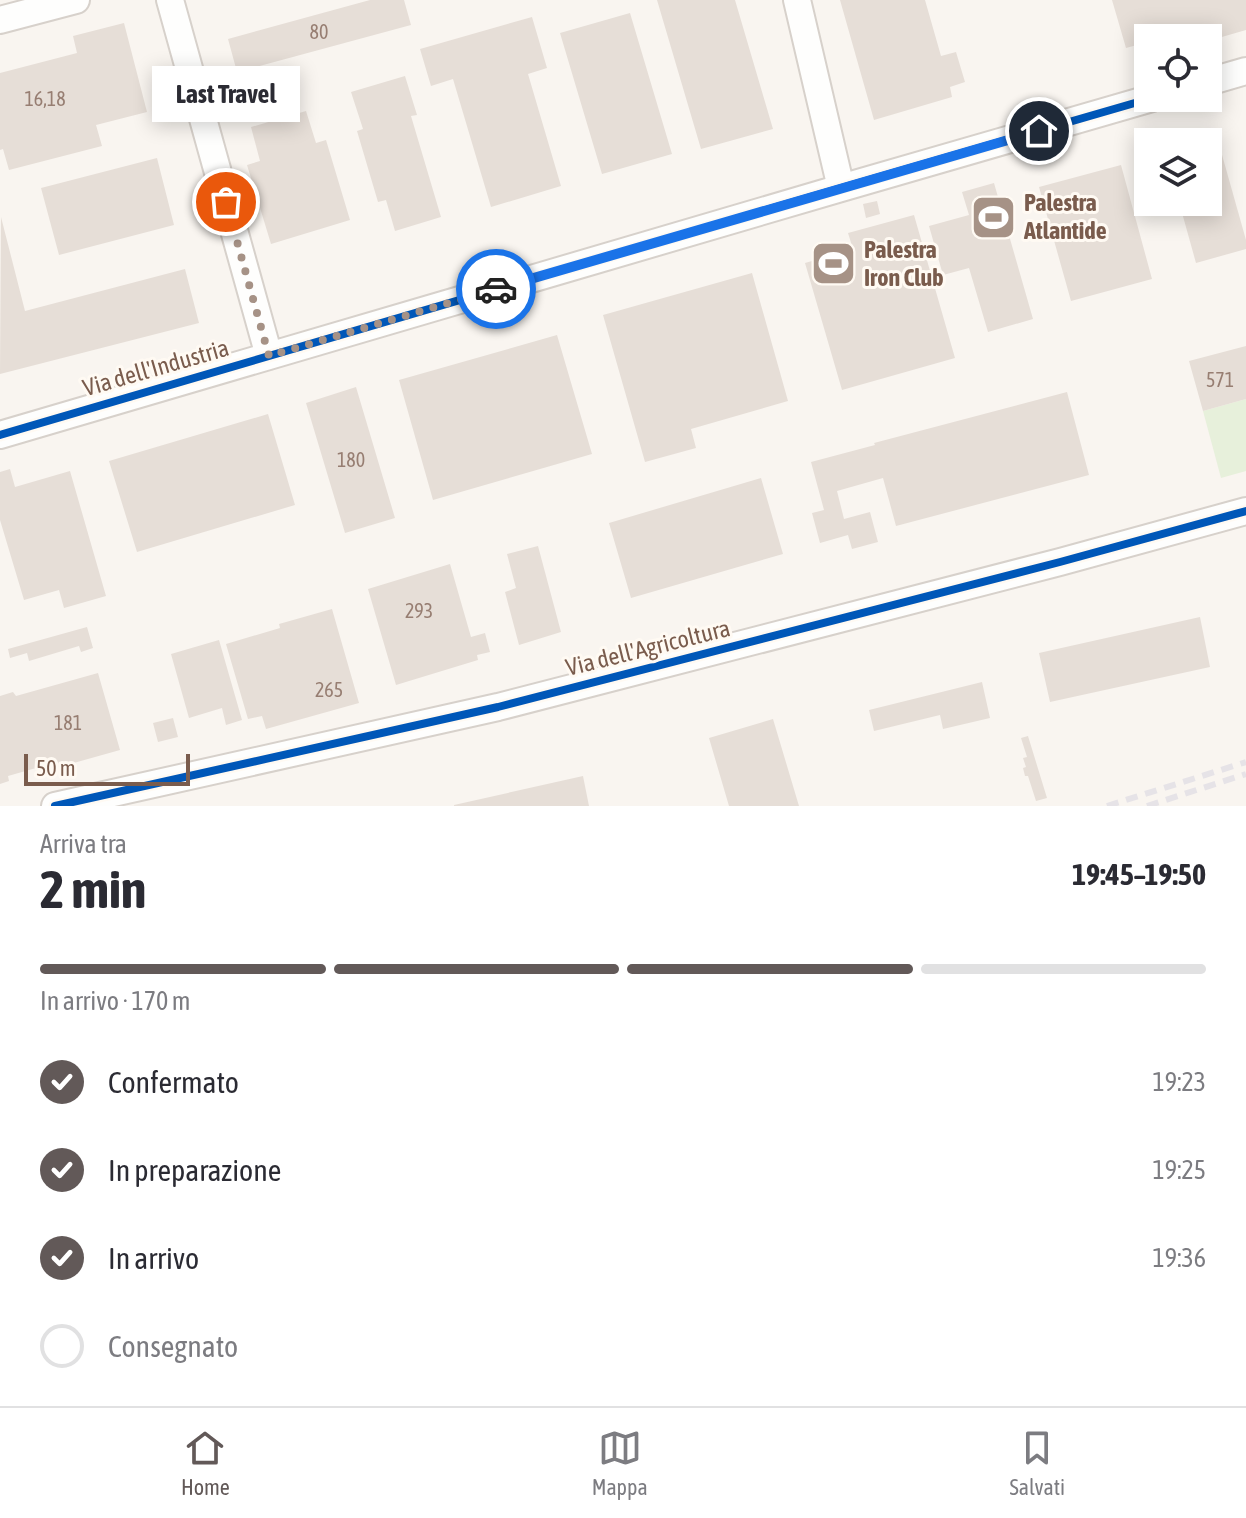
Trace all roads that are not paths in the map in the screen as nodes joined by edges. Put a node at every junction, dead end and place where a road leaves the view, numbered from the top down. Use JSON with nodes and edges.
{"nodes":[{"id":1,"x":76,"y":0,"type":"edge"},
{"id":2,"x":170,"y":0,"type":"edge"},
{"id":3,"x":797,"y":0,"type":"edge"},
{"id":4,"x":0,"y":20,"type":"edge"},
{"id":5,"x":1246,"y":71,"type":"edge"},
{"id":6,"x":1222,"y":78,"type":"edge"},
{"id":7,"x":1134,"y":103,"type":"edge"},
{"id":8,"x":841,"y":188,"type":"junction"},
{"id":9,"x":269,"y":356,"type":"junction"},
{"id":10,"x":0,"y":435,"type":"edge"},
{"id":11,"x":1246,"y":511,"type":"edge"},
{"id":12,"x":55,"y":806,"type":"edge"}],
"edges":[{"from":1,"to":4,"type":"street"},
{"from":2,"to":9,"type":"street"},
{"from":3,"to":8,"type":"street"},
{"from":5,"to":6,"type":"street"},
{"from":7,"to":8,"type":"street","name":"Via dell'Industria"},
{"from":8,"to":9,"type":"street","name":"Via dell'Industria"},
{"from":9,"to":10,"type":"street","name":"Via dell'Industria"},
{"from":11,"to":12,"type":"street","name":"Via dell'Agricoltura"}]}
